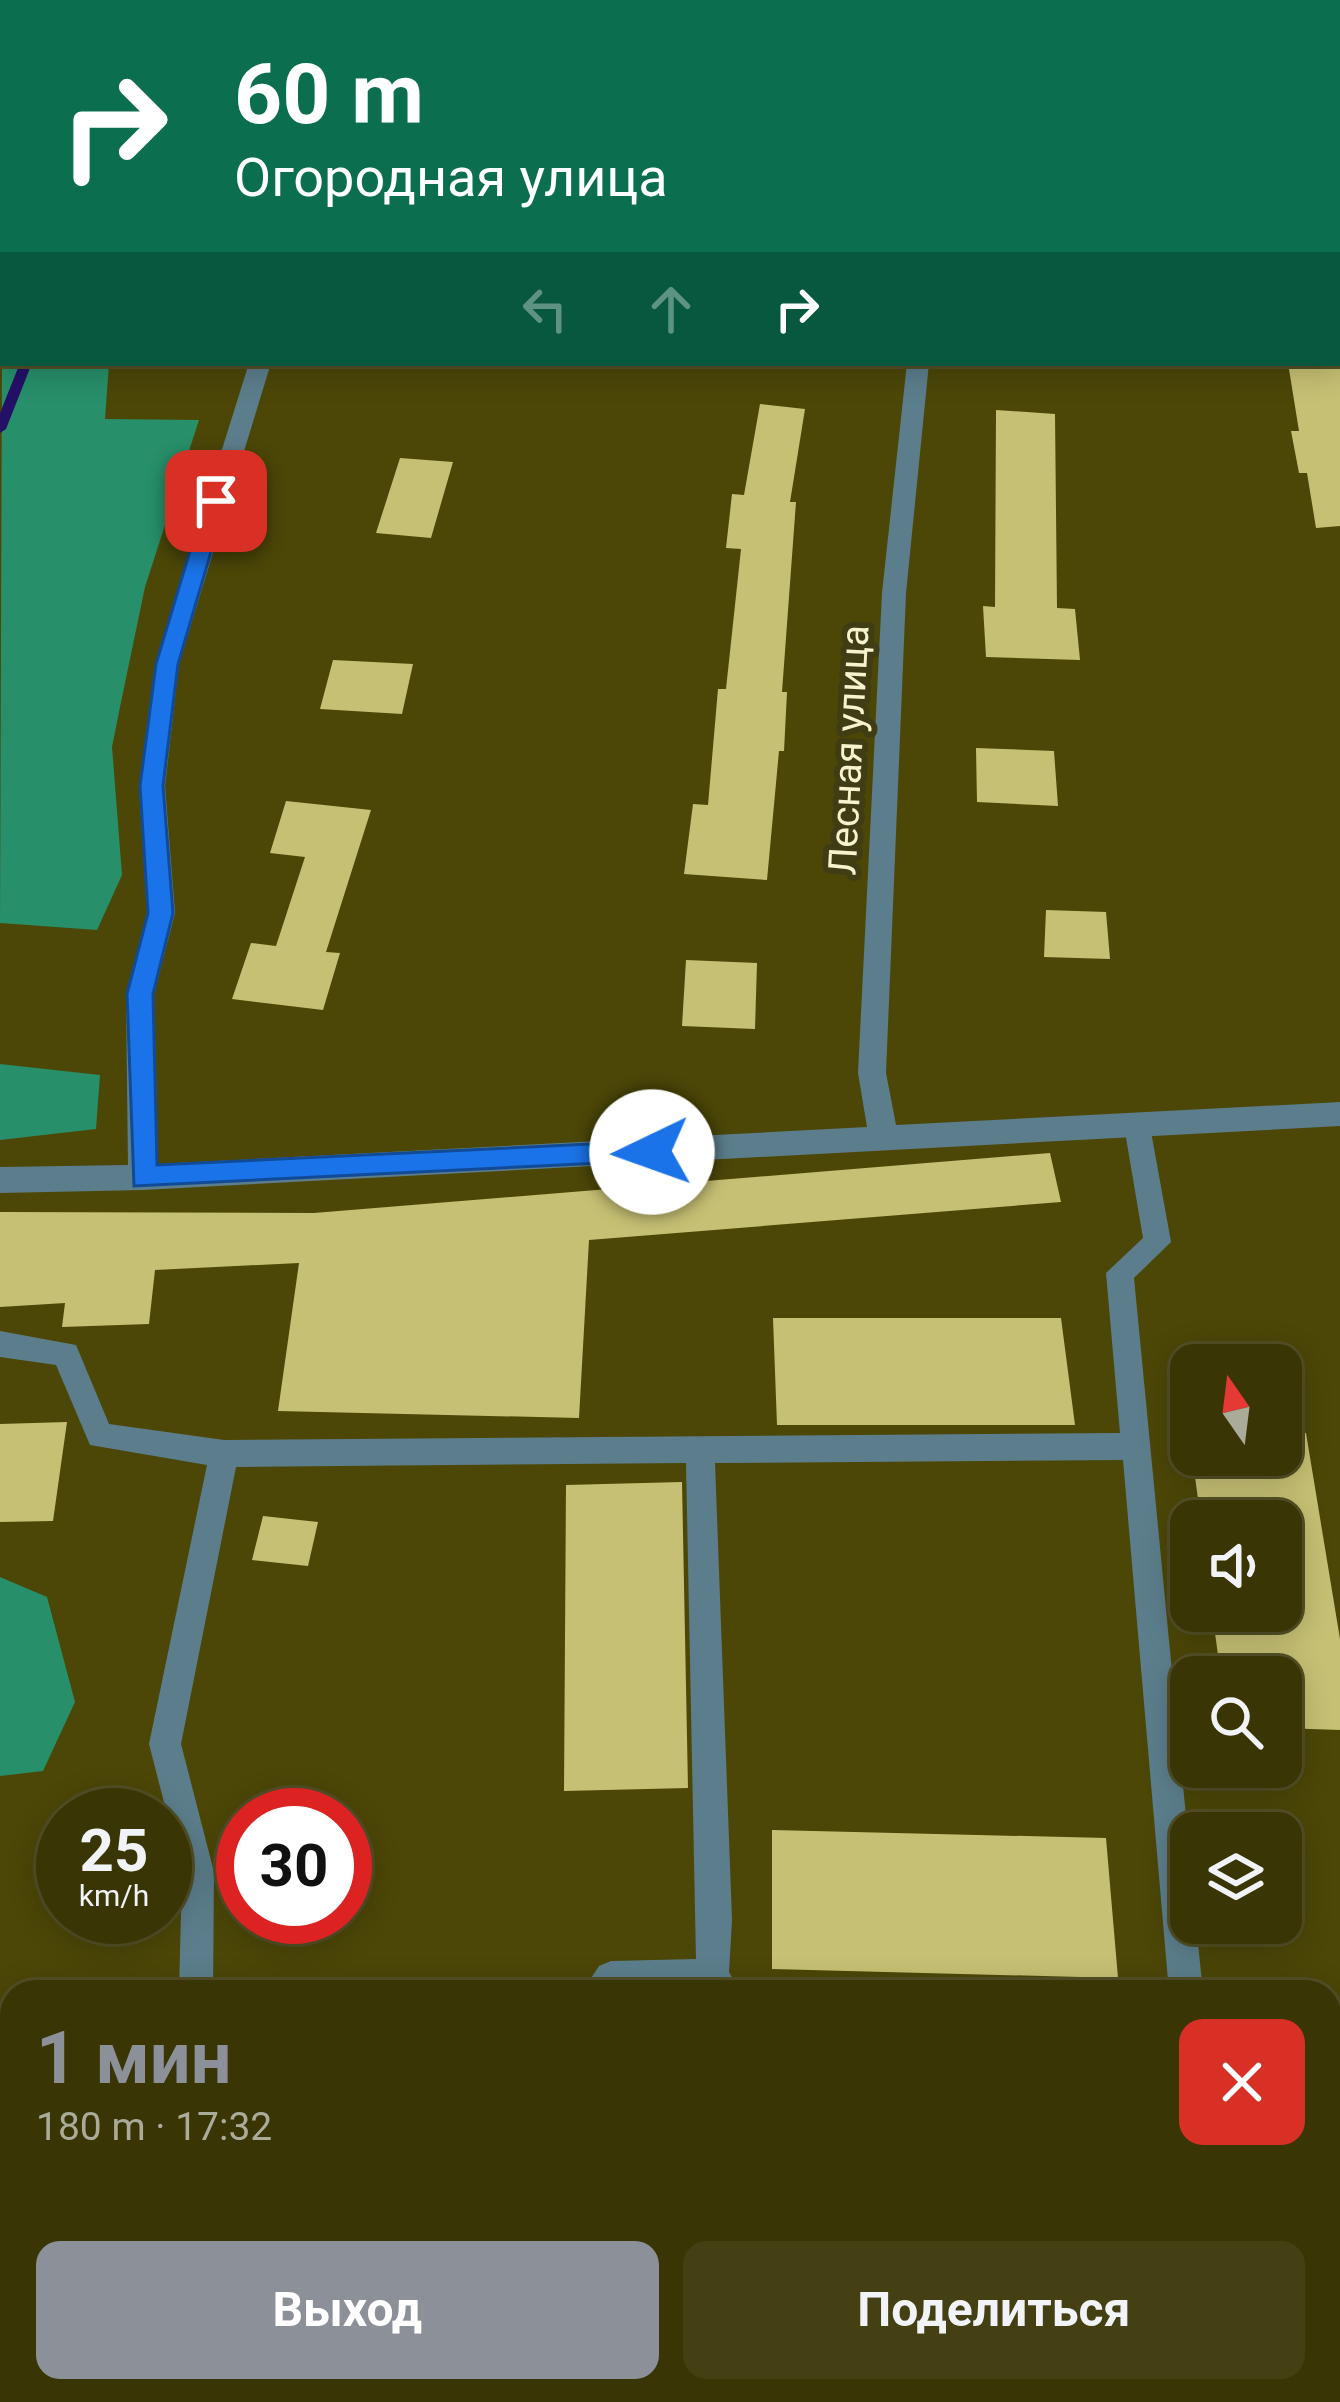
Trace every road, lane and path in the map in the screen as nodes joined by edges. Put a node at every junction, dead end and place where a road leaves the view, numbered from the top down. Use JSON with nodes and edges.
{"nodes":[{"id":1,"x":259,"y":366,"type":"edge"},
{"id":2,"x":918,"y":366,"type":"edge"},
{"id":3,"x":1340,"y":1114,"type":"edge"},
{"id":4,"x":1137,"y":1126,"type":"junction"},
{"id":5,"x":884,"y":1140,"type":"junction"},
{"id":6,"x":143,"y":1178,"type":"junction"},
{"id":7,"x":0,"y":1180,"type":"edge"},
{"id":8,"x":0,"y":1344,"type":"edge"},
{"id":9,"x":1136,"y":1446,"type":"junction"},
{"id":10,"x":700,"y":1450,"type":"junction"},
{"id":11,"x":224,"y":1454,"type":"junction"},
{"id":12,"x":196,"y":1980,"type":"edge"},
{"id":13,"x":609,"y":1980,"type":"edge"},
{"id":14,"x":647,"y":1980,"type":"edge"},
{"id":15,"x":718,"y":1980,"type":"edge"},
{"id":16,"x":1180,"y":1980,"type":"edge"}],
"edges":[{"from":1,"to":6,"type":"street"},
{"from":2,"to":5,"type":"street","name":"Лесная улица"},
{"from":3,"to":4,"type":"street"},
{"from":4,"to":5,"type":"street"},
{"from":4,"to":9,"type":"lane"},
{"from":5,"to":6,"type":"street"},
{"from":6,"to":7,"type":"street"},
{"from":8,"to":11,"type":"lane"},
{"from":9,"to":10,"type":"lane"},
{"from":9,"to":16,"type":"lane"},
{"from":10,"to":11,"type":"lane"},
{"from":10,"to":15,"type":"lane"},
{"from":11,"to":12,"type":"lane"},
{"from":13,"to":14,"type":"lane"}]}
